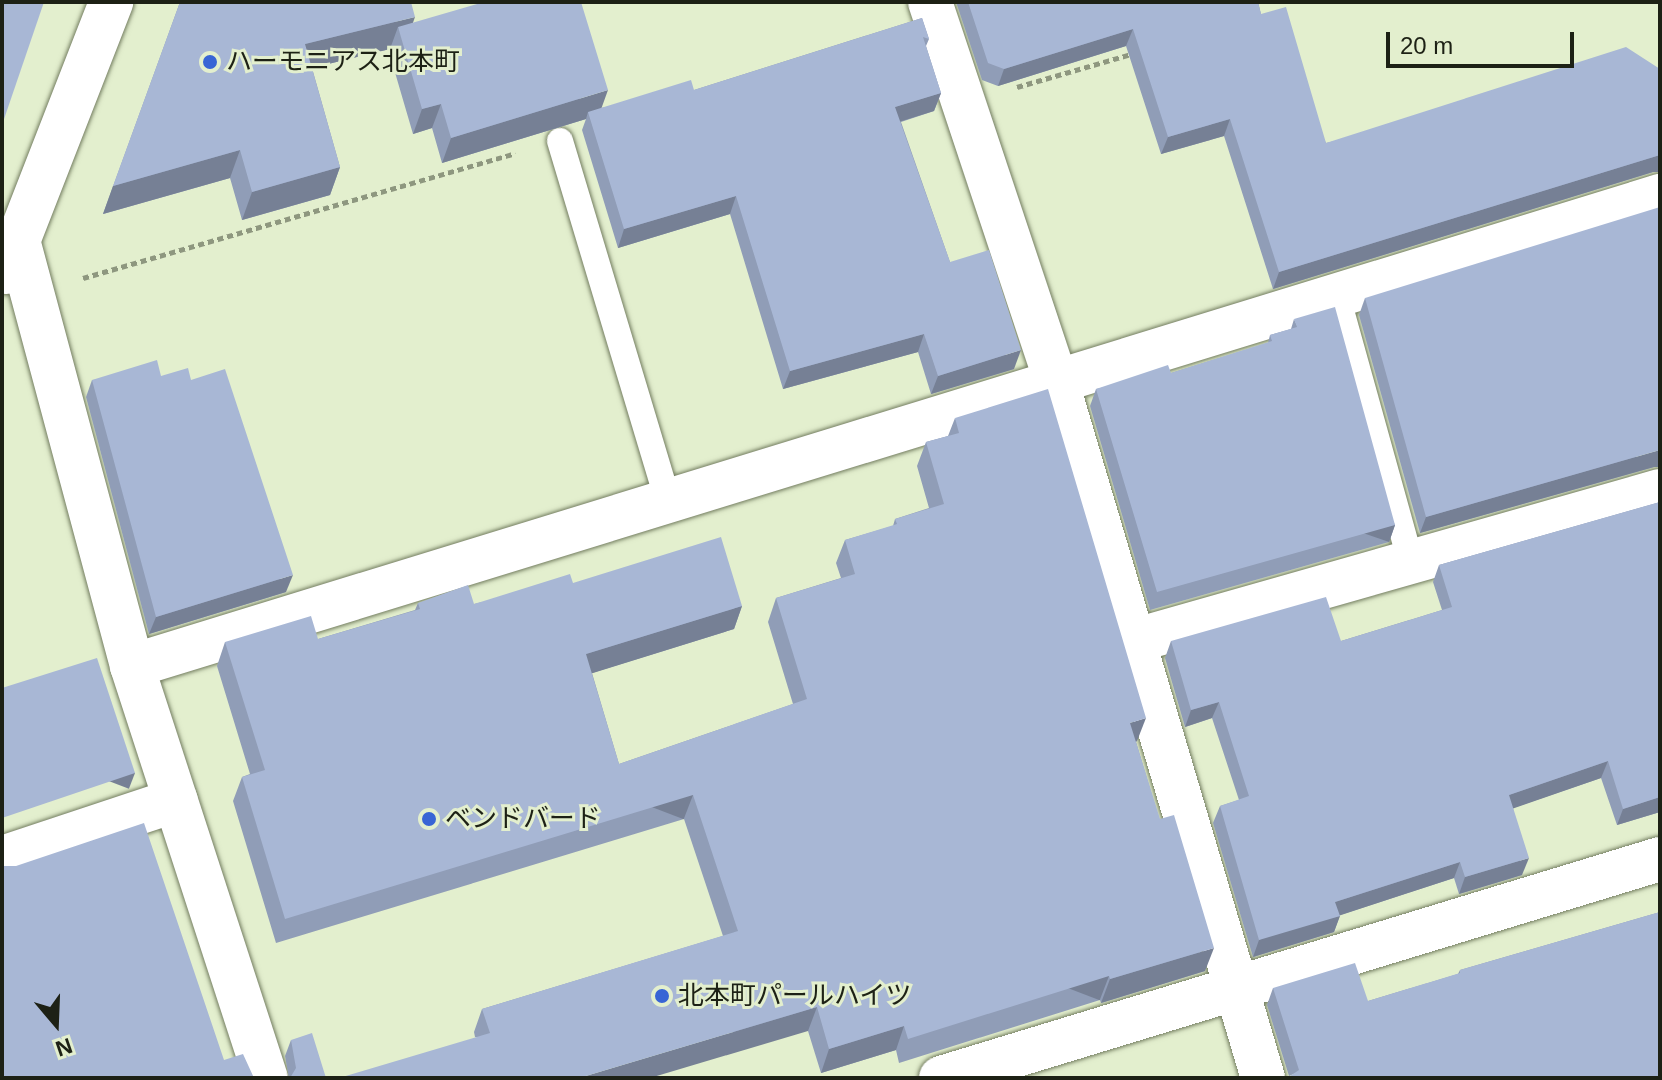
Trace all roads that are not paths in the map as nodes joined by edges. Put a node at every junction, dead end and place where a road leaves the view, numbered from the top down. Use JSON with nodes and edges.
{"nodes":[{"id":1,"x":111,"y":2,"type":"edge"},
{"id":2,"x":930,"y":2,"type":"edge"},
{"id":3,"x":560,"y":141,"type":"edge"},
{"id":4,"x":1660,"y":196,"type":"edge"},
{"id":5,"x":18,"y":273,"type":"edge"},
{"id":6,"x":1337,"y":296,"type":"junction"},
{"id":7,"x":1057,"y":383,"type":"junction"},
{"id":8,"x":1660,"y":491,"type":"edge"},
{"id":9,"x":668,"y":502,"type":"junction"},
{"id":10,"x":1411,"y":562,"type":"junction"},
{"id":11,"x":1133,"y":641,"type":"junction"},
{"id":12,"x":132,"y":666,"type":"junction"},
{"id":13,"x":176,"y":800,"type":"junction"},
{"id":14,"x":2,"y":858,"type":"edge"},
{"id":15,"x":1660,"y":859,"type":"edge"},
{"id":16,"x":1235,"y":989,"type":"junction"},
{"id":17,"x":266,"y":1078,"type":"edge"},
{"id":18,"x":941,"y":1078,"type":"edge"},
{"id":19,"x":1263,"y":1078,"type":"edge"}],
"edges":[{"from":1,"to":5,"type":"street"},
{"from":2,"to":7,"type":"street"},
{"from":3,"to":9,"type":"lane"},
{"from":4,"to":6,"type":"street"},
{"from":5,"to":12,"type":"street"},
{"from":6,"to":7,"type":"street"},
{"from":6,"to":10,"type":"lane"},
{"from":7,"to":9,"type":"street"},
{"from":7,"to":11,"type":"street"},
{"from":8,"to":10,"type":"street"},
{"from":9,"to":12,"type":"street"},
{"from":10,"to":11,"type":"street"},
{"from":11,"to":16,"type":"street"},
{"from":12,"to":13,"type":"street"},
{"from":13,"to":14,"type":"street"},
{"from":13,"to":17,"type":"street"},
{"from":15,"to":16,"type":"street"},
{"from":16,"to":18,"type":"street"},
{"from":16,"to":19,"type":"street"}]}
